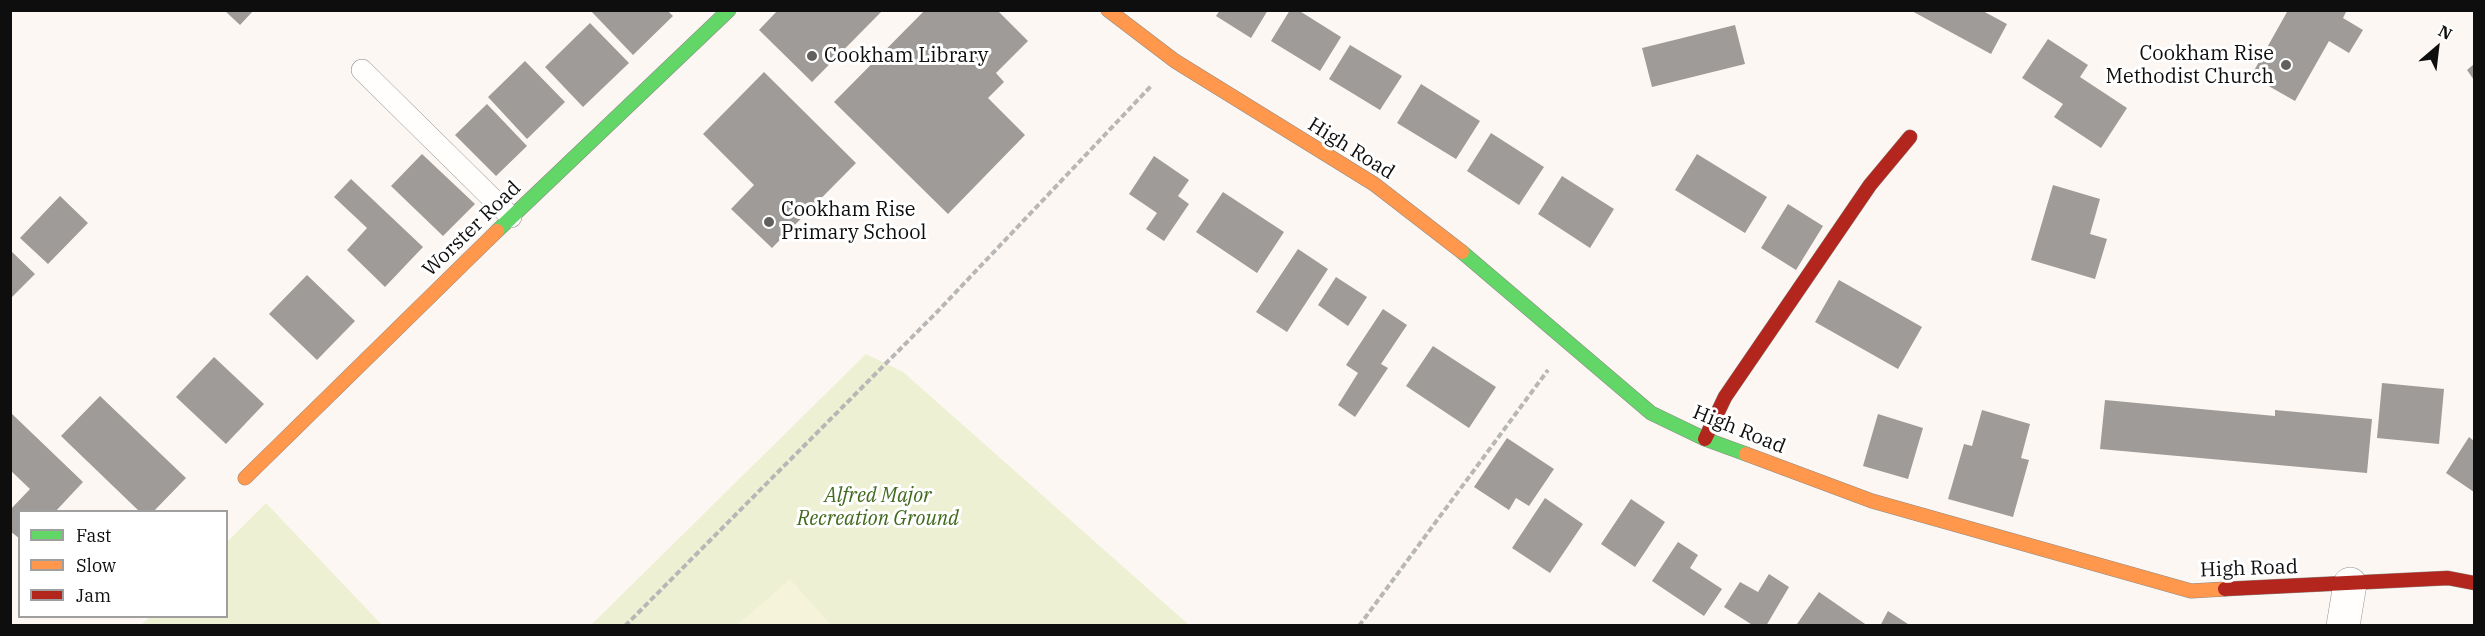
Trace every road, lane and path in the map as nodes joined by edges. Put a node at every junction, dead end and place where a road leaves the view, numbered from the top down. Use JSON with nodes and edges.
{"nodes":[{"id":1,"x":729,"y":10,"type":"edge"},
{"id":2,"x":1108,"y":10,"type":"edge"},
{"id":3,"x":1175,"y":61,"type":"junction"},
{"id":4,"x":362,"y":70,"type":"dead end"},
{"id":5,"x":1910,"y":137,"type":"dead end"},
{"id":6,"x":511,"y":217,"type":"junction"},
{"id":7,"x":1569,"y":342,"type":"junction"},
{"id":8,"x":1705,"y":439,"type":"junction"},
{"id":9,"x":244,"y":478,"type":"dead end"},
{"id":10,"x":2350,"y":584,"type":"junction"},
{"id":11,"x":2475,"y":584,"type":"edge"},
{"id":12,"x":625,"y":626,"type":"edge"},
{"id":13,"x":1359,"y":626,"type":"edge"},
{"id":14,"x":2343,"y":626,"type":"edge"}],
"edges":[{"from":1,"to":6,"type":"street","name":"Worster Road"},
{"from":2,"to":3,"type":"street","name":"High Road"},
{"from":3,"to":7,"type":"street","name":"High Road"},
{"from":3,"to":12,"type":"path"},
{"from":4,"to":6,"type":"lane"},
{"from":5,"to":8,"type":"street"},
{"from":6,"to":9,"type":"street","name":"Worster Road"},
{"from":7,"to":8,"type":"street","name":"High Road"},
{"from":7,"to":13,"type":"path"},
{"from":8,"to":10,"type":"street","name":"High Road"},
{"from":10,"to":11,"type":"street","name":"High Road"},
{"from":10,"to":14,"type":"street"}]}
